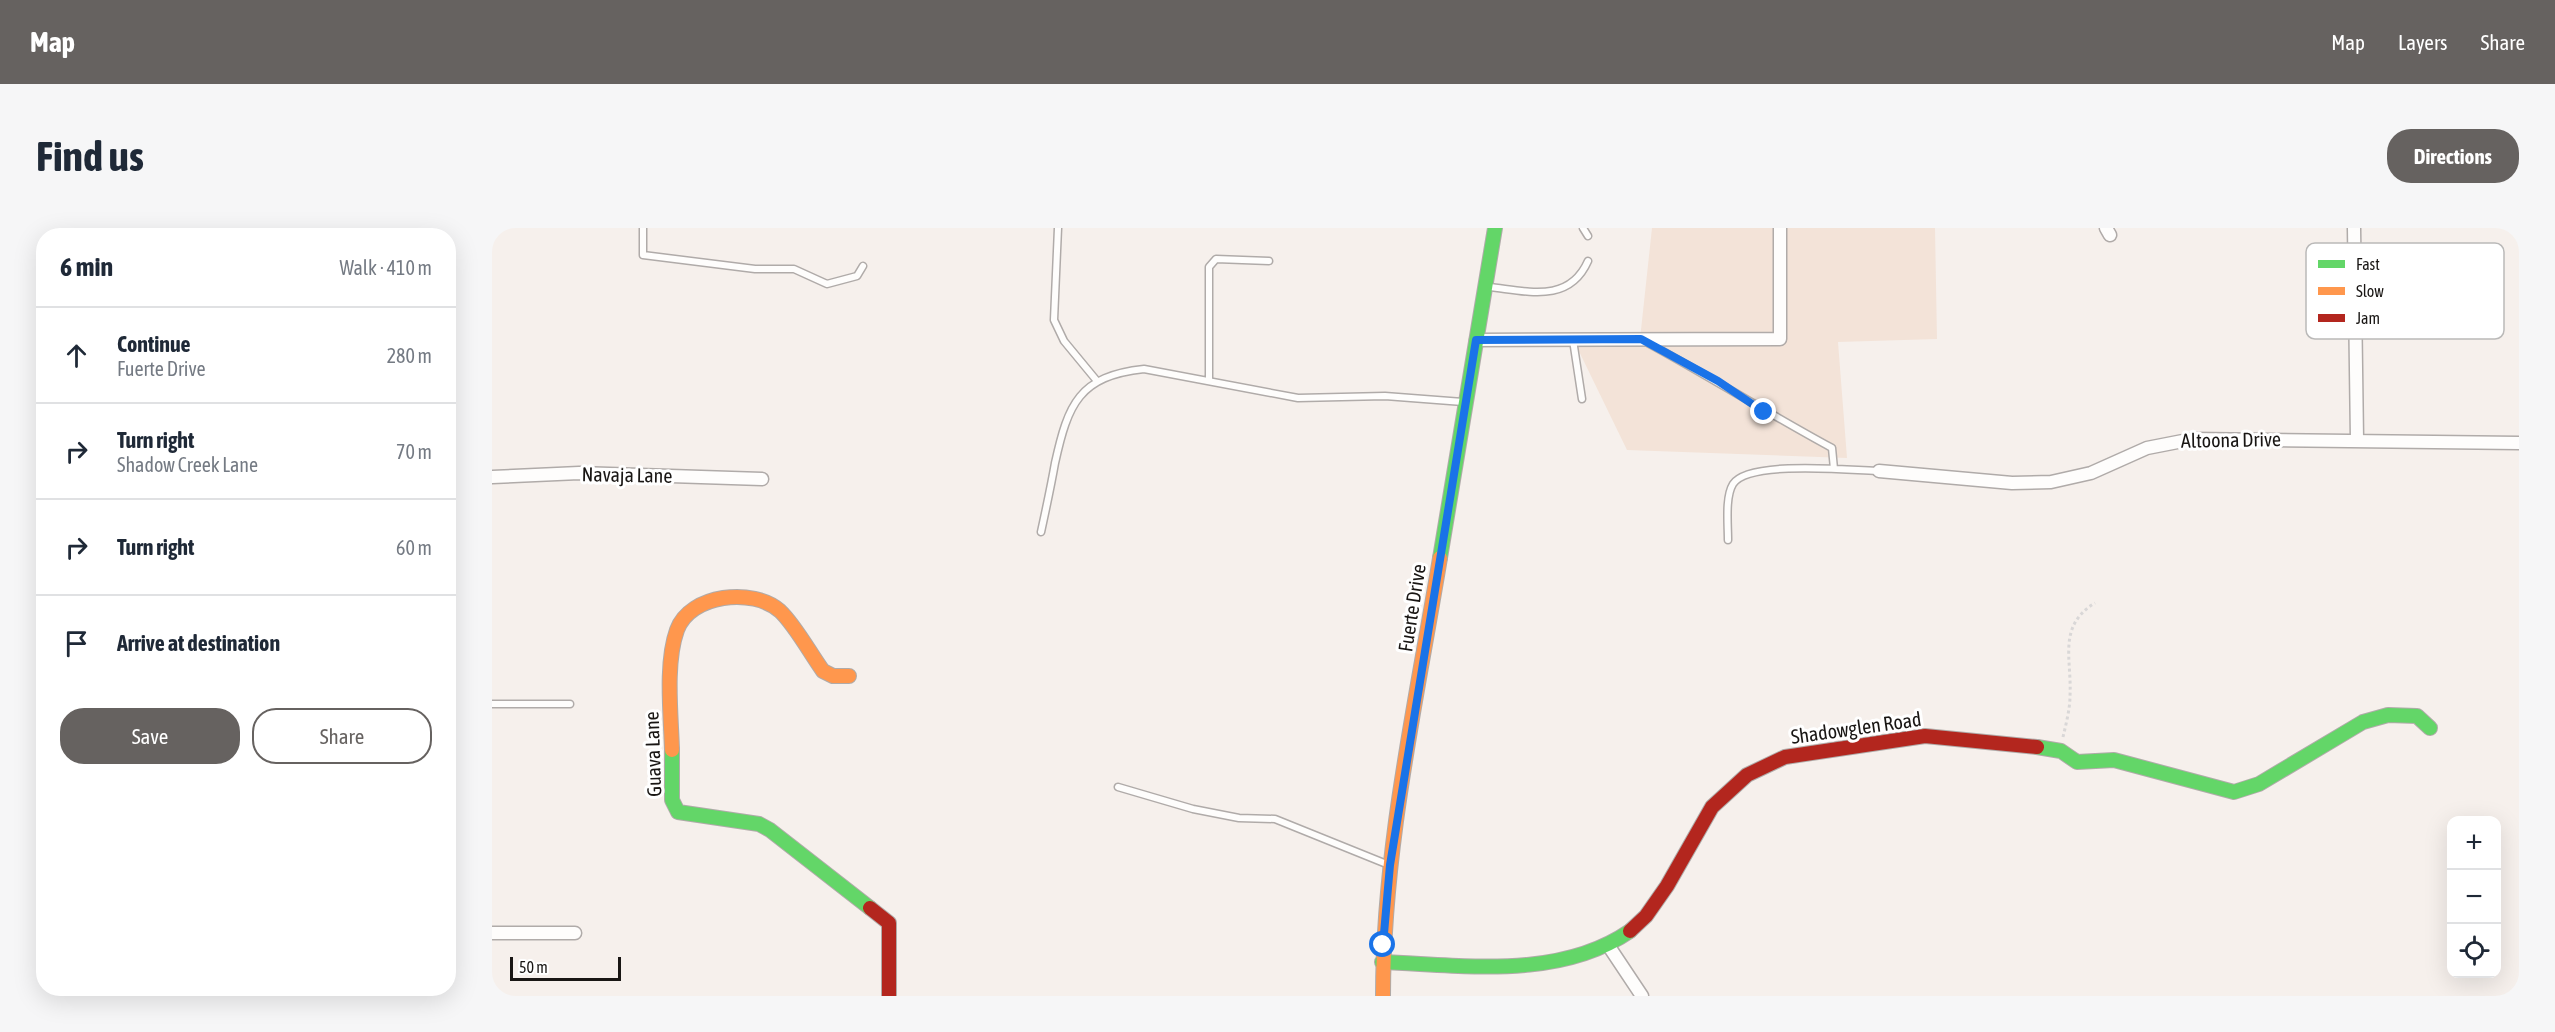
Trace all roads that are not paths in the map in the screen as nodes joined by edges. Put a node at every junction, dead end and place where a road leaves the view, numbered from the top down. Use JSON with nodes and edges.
{"nodes":[{"id":1,"x":643,"y":228,"type":"edge"},
{"id":2,"x":1058,"y":228,"type":"edge"},
{"id":3,"x":1495,"y":228,"type":"edge"},
{"id":4,"x":1583,"y":228,"type":"edge"},
{"id":5,"x":1780,"y":228,"type":"edge"},
{"id":6,"x":2354,"y":228,"type":"edge"},
{"id":7,"x":1588,"y":236,"type":"dead end"},
{"id":8,"x":2354,"y":243,"type":"edge"},
{"id":9,"x":1269,"y":261,"type":"dead end"},
{"id":10,"x":1588,"y":261,"type":"dead end"},
{"id":11,"x":863,"y":266,"type":"dead end"},
{"id":12,"x":1485,"y":287,"type":"junction"},
{"id":13,"x":1641,"y":339,"type":"junction"},
{"id":14,"x":2356,"y":339,"type":"edge"},
{"id":15,"x":1476,"y":340,"type":"junction"},
{"id":16,"x":1573,"y":340,"type":"junction"},
{"id":17,"x":1097,"y":381,"type":"junction"},
{"id":18,"x":1209,"y":381,"type":"junction"},
{"id":19,"x":1582,"y":399,"type":"dead end"},
{"id":20,"x":1464,"y":402,"type":"junction"},
{"id":21,"x":2357,"y":439,"type":"junction"},
{"id":22,"x":2519,"y":443,"type":"edge"},
{"id":23,"x":1834,"y":470,"type":"junction"},
{"id":24,"x":1880,"y":471,"type":"joint"},
{"id":25,"x":492,"y":477,"type":"edge"},
{"id":26,"x":762,"y":479,"type":"dead end"},
{"id":27,"x":1041,"y":532,"type":"dead end"},
{"id":28,"x":1728,"y":540,"type":"dead end"},
{"id":29,"x":849,"y":676,"type":"dead end"},
{"id":30,"x":492,"y":704,"type":"edge"},
{"id":31,"x":570,"y":704,"type":"dead end"},
{"id":32,"x":2430,"y":728,"type":"dead end"},
{"id":33,"x":1118,"y":787,"type":"dead end"},
{"id":34,"x":1390,"y":865,"type":"junction"},
{"id":35,"x":492,"y":933,"type":"edge"},
{"id":36,"x":575,"y":933,"type":"dead end"},
{"id":37,"x":1608,"y":945,"type":"junction"},
{"id":38,"x":1382,"y":962,"type":"junction"},
{"id":39,"x":889,"y":996,"type":"edge"},
{"id":40,"x":1383,"y":996,"type":"edge"},
{"id":41,"x":1642,"y":996,"type":"edge"}],
"edges":[{"from":1,"to":11,"type":"lane"},
{"from":2,"to":17,"type":"lane"},
{"from":3,"to":12,"type":"street","name":"Fuerte Drive"},
{"from":4,"to":7,"type":"lane"},
{"from":5,"to":13,"type":"street"},
{"from":6,"to":8,"type":"street"},
{"from":9,"to":18,"type":"lane"},
{"from":10,"to":12,"type":"lane"},
{"from":12,"to":15,"type":"street","name":"Fuerte Drive"},
{"from":13,"to":16,"type":"street"},
{"from":13,"to":23,"type":"lane"},
{"from":14,"to":21,"type":"street"},
{"from":15,"to":16,"type":"street"},
{"from":15,"to":20,"type":"street","name":"Fuerte Drive"},
{"from":16,"to":19,"type":"lane"},
{"from":17,"to":18,"type":"lane"},
{"from":17,"to":27,"type":"lane"},
{"from":18,"to":20,"type":"lane"},
{"from":20,"to":34,"type":"street","name":"Fuerte Drive"},
{"from":21,"to":22,"type":"street","name":"Altoona Drive"},
{"from":21,"to":24,"type":"street","name":"Altoona Drive"},
{"from":23,"to":24,"type":"lane"},
{"from":23,"to":28,"type":"lane"},
{"from":25,"to":26,"type":"street","name":"Navaja Lane"},
{"from":29,"to":39,"type":"street","name":"Guava Lane"},
{"from":30,"to":31,"type":"lane"},
{"from":32,"to":37,"type":"street","name":"Shadowglen Road"},
{"from":33,"to":34,"type":"lane"},
{"from":34,"to":38,"type":"street","name":"Fuerte Drive"},
{"from":35,"to":36,"type":"street"},
{"from":37,"to":38,"type":"street","name":"Shadowglen Road"},
{"from":37,"to":41,"type":"street"},
{"from":38,"to":40,"type":"street","name":"Fuerte Drive"}]}
